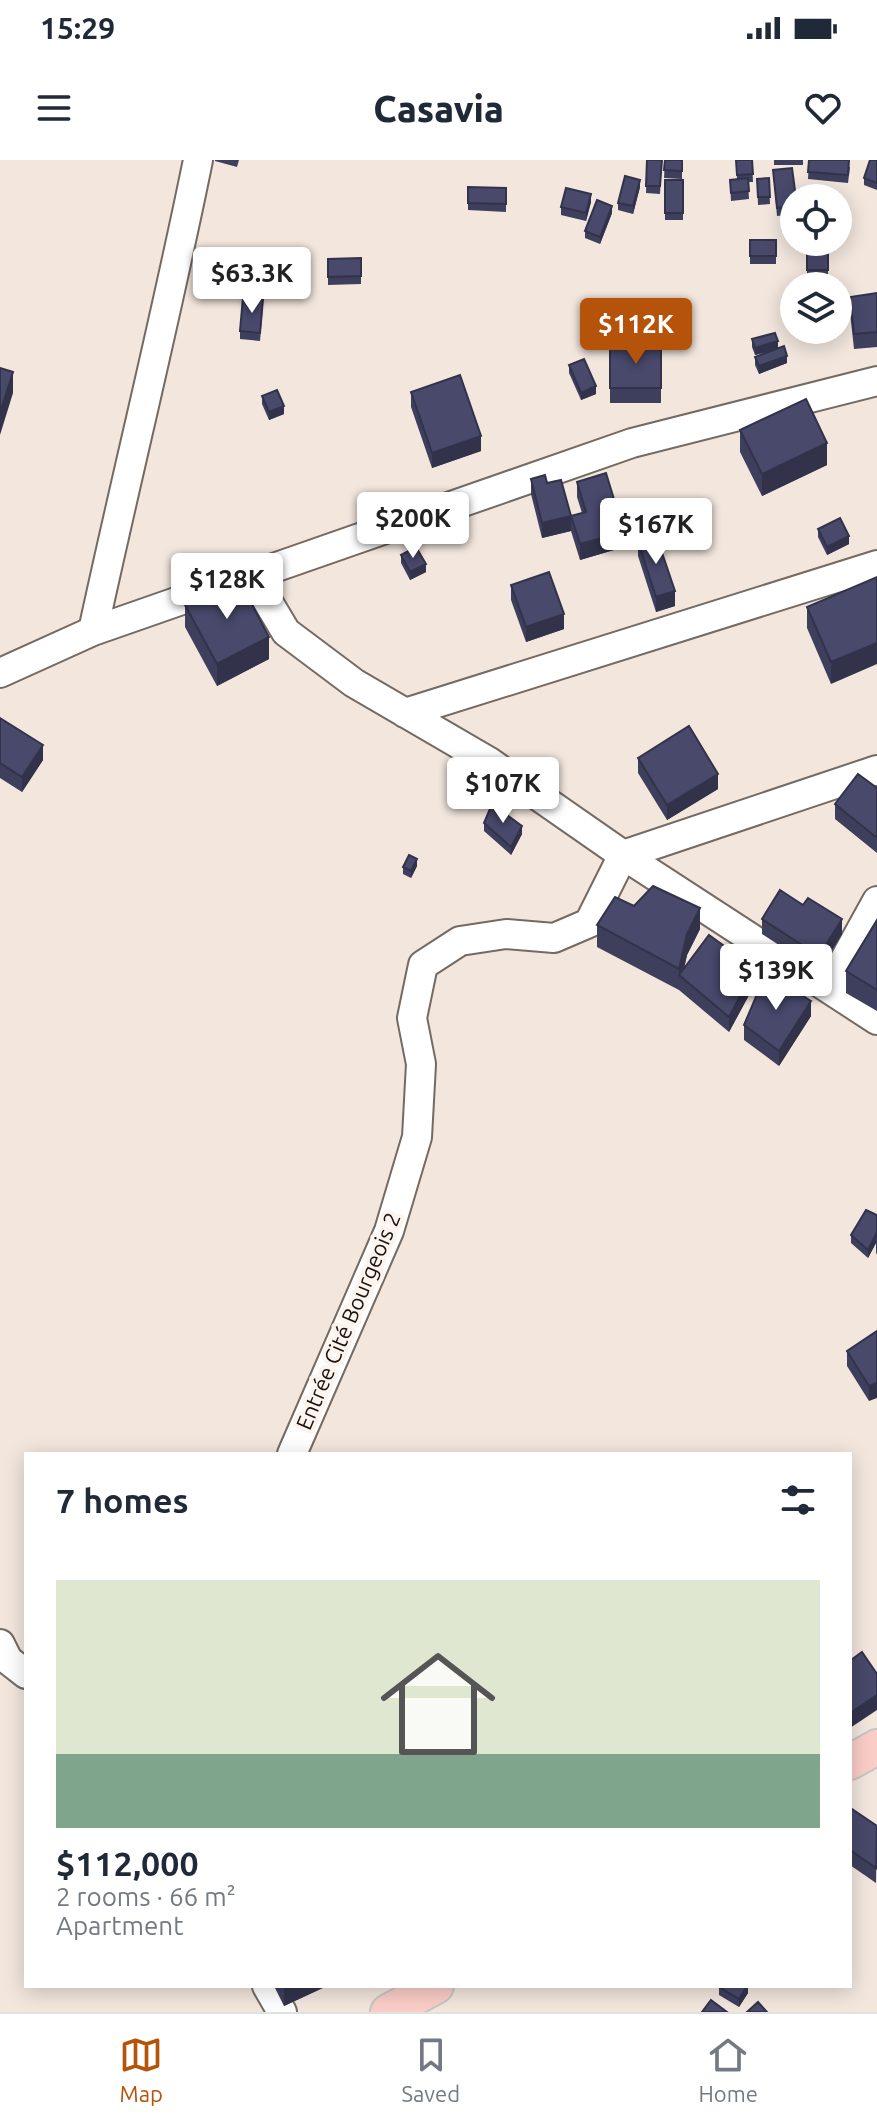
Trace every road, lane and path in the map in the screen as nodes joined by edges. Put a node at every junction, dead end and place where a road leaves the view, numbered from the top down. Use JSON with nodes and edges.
{"nodes":[{"id":1,"x":198,"y":160,"type":"edge"},
{"id":2,"x":877,"y":381,"type":"edge"},
{"id":3,"x":877,"y":565,"type":"edge"},
{"id":4,"x":252,"y":575,"type":"junction"},
{"id":5,"x":93,"y":631,"type":"junction"},
{"id":6,"x":0,"y":673,"type":"edge"},
{"id":7,"x":405,"y":713,"type":"junction"},
{"id":8,"x":877,"y":770,"type":"edge"},
{"id":9,"x":623,"y":855,"type":"junction"},
{"id":10,"x":877,"y":901,"type":"edge"},
{"id":11,"x":829,"y":988,"type":"junction"},
{"id":12,"x":877,"y":1020,"type":"edge"},
{"id":13,"x":293,"y":1452,"type":"edge"},
{"id":14,"x":0,"y":1644,"type":"edge"},
{"id":15,"x":24,"y":1672,"type":"edge"},
{"id":16,"x":877,"y":1747,"type":"edge"},
{"id":17,"x":852,"y":1761,"type":"edge"},
{"id":18,"x":268,"y":1988,"type":"edge"},
{"id":19,"x":432,"y":1988,"type":"edge"},
{"id":20,"x":282,"y":2012,"type":"edge"},
{"id":21,"x":388,"y":2012,"type":"edge"}],
"edges":[{"from":1,"to":5,"type":"street"},
{"from":2,"to":4,"type":"street"},
{"from":3,"to":7,"type":"street"},
{"from":4,"to":5,"type":"street"},
{"from":4,"to":7,"type":"street"},
{"from":5,"to":6,"type":"street"},
{"from":7,"to":9,"type":"street"},
{"from":8,"to":9,"type":"street"},
{"from":9,"to":11,"type":"street"},
{"from":9,"to":13,"type":"street","name":"Entrée Cité Bourgeois 2"},
{"from":10,"to":11,"type":"street"},
{"from":11,"to":12,"type":"street"},
{"from":14,"to":15,"type":"street"},
{"from":16,"to":17,"type":"main road"},
{"from":18,"to":20,"type":"street"},
{"from":19,"to":21,"type":"main road"}]}
